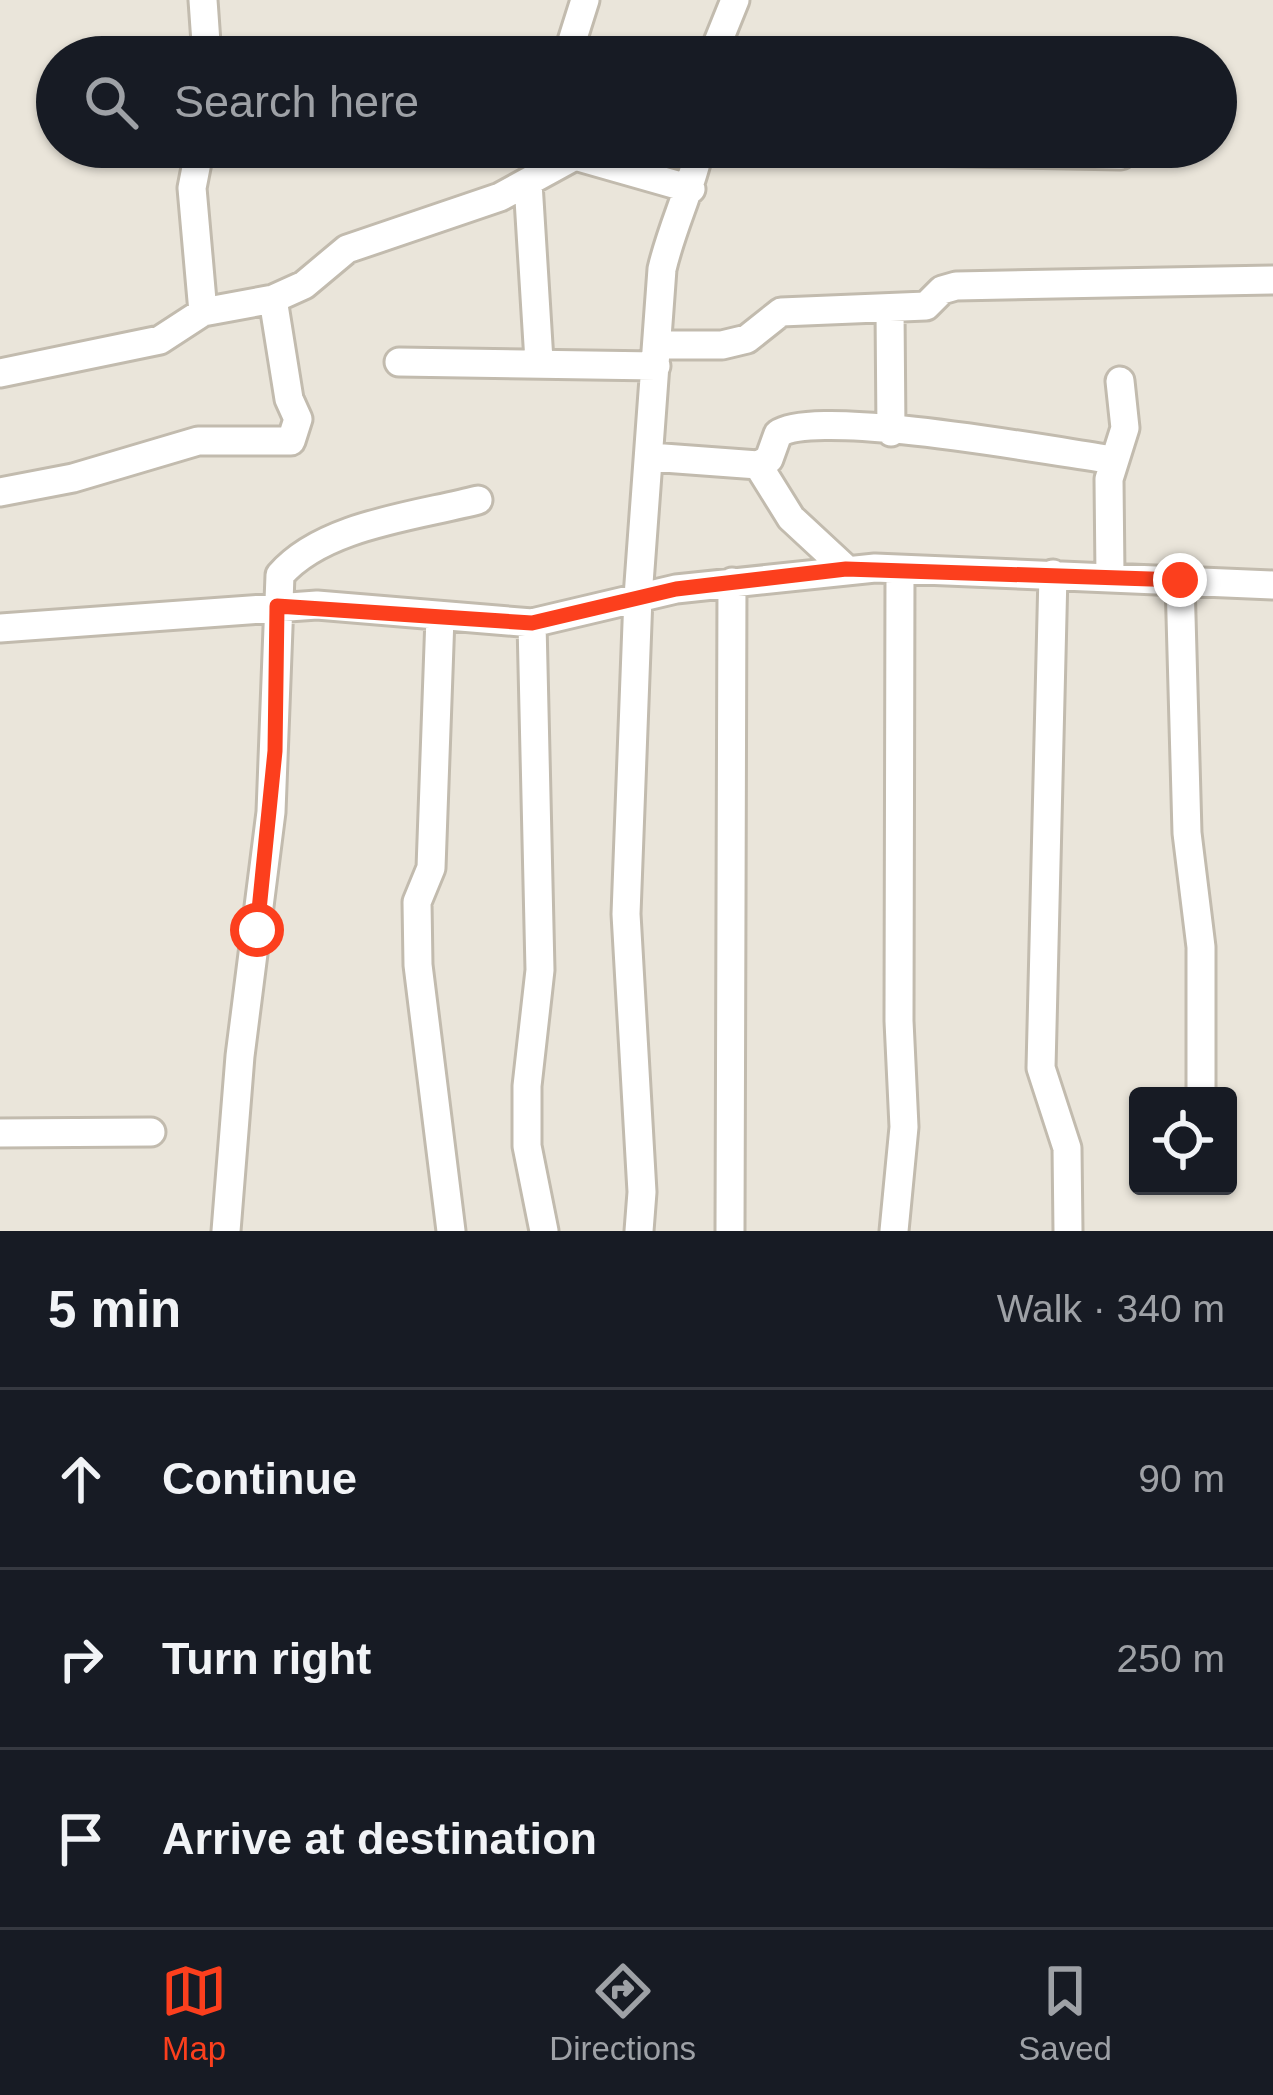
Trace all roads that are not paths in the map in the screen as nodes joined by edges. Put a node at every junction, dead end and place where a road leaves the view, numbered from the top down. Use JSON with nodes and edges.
{"nodes":[{"id":1,"x":203,"y":0,"type":"edge"},
{"id":2,"x":585,"y":0,"type":"edge"},
{"id":3,"x":735,"y":0,"type":"edge"},
{"id":4,"x":206,"y":36,"type":"edge"},
{"id":5,"x":574,"y":36,"type":"edge"},
{"id":6,"x":720,"y":36,"type":"edge"},
{"id":7,"x":195,"y":168,"type":"edge"},
{"id":8,"x":551,"y":168,"type":"edge"},
{"id":9,"x":626,"y":168,"type":"edge"},
{"id":10,"x":696,"y":168,"type":"edge"},
{"id":11,"x":528,"y":183,"type":"junction"},
{"id":12,"x":691,"y":189,"type":"junction"},
{"id":13,"x":1273,"y":280,"type":"edge"},
{"id":14,"x":273,"y":299,"type":"junction"},
{"id":15,"x":890,"y":310,"type":"junction"},
{"id":16,"x":202,"y":312,"type":"junction"},
{"id":17,"x":656,"y":355,"type":"junction"},
{"id":18,"x":539,"y":361,"type":"junction"},
{"id":19,"x":399,"y":362,"type":"dead end"},
{"id":20,"x":0,"y":373,"type":"edge"},
{"id":21,"x":1120,"y":381,"type":"dead end"},
{"id":22,"x":891,"y":432,"type":"junction"},
{"id":23,"x":650,"y":457,"type":"junction"},
{"id":24,"x":1114,"y":460,"type":"junction"},
{"id":25,"x":758,"y":465,"type":"junction"},
{"id":26,"x":0,"y":492,"type":"edge"},
{"id":27,"x":478,"y":500,"type":"dead end"},
{"id":28,"x":846,"y":569,"type":"junction"},
{"id":29,"x":899,"y":570,"type":"junction"},
{"id":30,"x":1053,"y":574,"type":"junction"},
{"id":31,"x":1110,"y":575,"type":"junction"},
{"id":32,"x":1180,"y":580,"type":"junction"},
{"id":33,"x":732,"y":582,"type":"junction"},
{"id":34,"x":1273,"y":585,"type":"edge"},
{"id":35,"x":638,"y":598,"type":"junction"},
{"id":36,"x":277,"y":606,"type":"junction"},
{"id":37,"x":440,"y":617,"type":"junction"},
{"id":38,"x":532,"y":623,"type":"junction"},
{"id":39,"x":0,"y":628,"type":"edge"},
{"id":40,"x":1201,"y":1087,"type":"edge"},
{"id":41,"x":151,"y":1132,"type":"dead end"},
{"id":42,"x":0,"y":1133,"type":"edge"},
{"id":43,"x":226,"y":1231,"type":"edge"},
{"id":44,"x":451,"y":1231,"type":"edge"},
{"id":45,"x":544,"y":1231,"type":"edge"},
{"id":46,"x":639,"y":1231,"type":"edge"},
{"id":47,"x":730,"y":1231,"type":"edge"},
{"id":48,"x":894,"y":1231,"type":"edge"},
{"id":49,"x":1068,"y":1231,"type":"edge"}],
"edges":[{"from":1,"to":4,"type":"street"},
{"from":2,"to":5,"type":"street"},
{"from":3,"to":6,"type":"street"},
{"from":7,"to":16,"type":"street"},
{"from":8,"to":11,"type":"street"},
{"from":9,"to":12,"type":"street"},
{"from":10,"to":12,"type":"street"},
{"from":11,"to":14,"type":"street"},
{"from":11,"to":18,"type":"street"},
{"from":12,"to":17,"type":"street"},
{"from":13,"to":15,"type":"street"},
{"from":14,"to":16,"type":"street"},
{"from":14,"to":26,"type":"street"},
{"from":15,"to":17,"type":"street"},
{"from":15,"to":22,"type":"street"},
{"from":16,"to":20,"type":"street"},
{"from":17,"to":18,"type":"street"},
{"from":17,"to":23,"type":"street"},
{"from":18,"to":19,"type":"street"},
{"from":21,"to":24,"type":"street"},
{"from":22,"to":24,"type":"street"},
{"from":22,"to":25,"type":"street"},
{"from":23,"to":25,"type":"street"},
{"from":23,"to":35,"type":"street"},
{"from":24,"to":31,"type":"street"},
{"from":25,"to":28,"type":"street"},
{"from":27,"to":36,"type":"street"},
{"from":28,"to":29,"type":"street"},
{"from":28,"to":33,"type":"street"},
{"from":29,"to":30,"type":"street"},
{"from":29,"to":48,"type":"street"},
{"from":30,"to":31,"type":"street"},
{"from":30,"to":49,"type":"street"},
{"from":31,"to":32,"type":"street"},
{"from":32,"to":34,"type":"street"},
{"from":32,"to":40,"type":"street"},
{"from":33,"to":35,"type":"street"},
{"from":33,"to":47,"type":"street"},
{"from":35,"to":38,"type":"street"},
{"from":35,"to":46,"type":"street"},
{"from":36,"to":37,"type":"street"},
{"from":36,"to":39,"type":"street"},
{"from":36,"to":43,"type":"street"},
{"from":37,"to":38,"type":"street"},
{"from":37,"to":44,"type":"street"},
{"from":38,"to":45,"type":"street"},
{"from":41,"to":42,"type":"street"}]}
